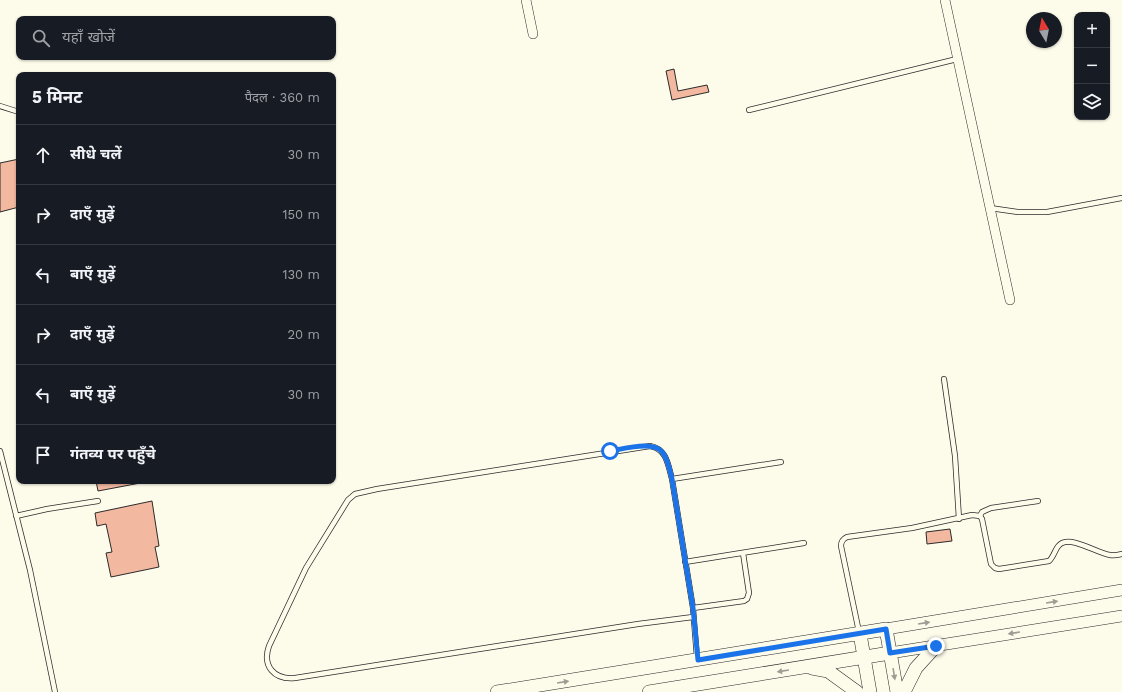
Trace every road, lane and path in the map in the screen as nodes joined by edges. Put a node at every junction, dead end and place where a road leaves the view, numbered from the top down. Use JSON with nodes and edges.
{"nodes":[{"id":1,"x":526,"y":0,"type":"edge"},
{"id":2,"x":944,"y":0,"type":"edge"},
{"id":3,"x":533,"y":34,"type":"dead end"},
{"id":4,"x":957,"y":60,"type":"junction"},
{"id":5,"x":0,"y":106,"type":"edge"},
{"id":6,"x":750,"y":110,"type":"dead end"},
{"id":7,"x":16,"y":111,"type":"edge"},
{"id":8,"x":1122,"y":198,"type":"edge"},
{"id":9,"x":990,"y":208,"type":"junction"},
{"id":10,"x":1010,"y":300,"type":"dead end"},
{"id":11,"x":944,"y":379,"type":"dead end"},
{"id":12,"x":0,"y":451,"type":"edge"},
{"id":13,"x":781,"y":462,"type":"dead end"},
{"id":14,"x":672,"y":479,"type":"junction"},
{"id":15,"x":1038,"y":501,"type":"dead end"},
{"id":16,"x":98,"y":502,"type":"dead end"},
{"id":17,"x":16,"y":516,"type":"junction"},
{"id":18,"x":980,"y":516,"type":"junction"},
{"id":19,"x":960,"y":519,"type":"junction"},
{"id":20,"x":804,"y":543,"type":"dead end"},
{"id":21,"x":743,"y":553,"type":"junction"},
{"id":22,"x":1122,"y":554,"type":"edge"},
{"id":23,"x":685,"y":562,"type":"junction"},
{"id":24,"x":1121,"y":592,"type":"edge"},
{"id":25,"x":693,"y":608,"type":"junction"},
{"id":26,"x":1122,"y":616,"type":"edge"},
{"id":27,"x":693,"y":617,"type":"junction"},
{"id":28,"x":886,"y":629,"type":"junction"},
{"id":29,"x":860,"y":634,"type":"junction"},
{"id":30,"x":936,"y":646,"type":"junction"},
{"id":31,"x":890,"y":653,"type":"junction"},
{"id":32,"x":864,"y":657,"type":"junction"},
{"id":33,"x":698,"y":660,"type":"junction"},
{"id":34,"x":807,"y":667,"type":"junction"},
{"id":35,"x":538,"y":689,"type":"edge"},
{"id":36,"x":55,"y":692,"type":"edge"},
{"id":37,"x":497,"y":692,"type":"edge"},
{"id":38,"x":650,"y":692,"type":"edge"},
{"id":39,"x":858,"y":692,"type":"edge"},
{"id":40,"x":870,"y":692,"type":"edge"},
{"id":41,"x":896,"y":692,"type":"edge"},
{"id":42,"x":904,"y":692,"type":"edge"}],
"edges":[{"from":1,"to":3,"type":"street"},
{"from":2,"to":4,"type":"street"},
{"from":4,"to":6,"type":"lane"},
{"from":4,"to":9,"type":"street"},
{"from":5,"to":7,"type":"lane"},
{"from":8,"to":9,"type":"lane"},
{"from":9,"to":10,"type":"street"},
{"from":11,"to":19,"type":"lane"},
{"from":12,"to":17,"type":"lane"},
{"from":13,"to":14,"type":"lane"},
{"from":14,"to":23,"type":"lane"},
{"from":14,"to":27,"type":"lane"},
{"from":15,"to":18,"type":"lane"},
{"from":16,"to":17,"type":"lane"},
{"from":17,"to":36,"type":"lane"},
{"from":18,"to":19,"type":"lane"},
{"from":18,"to":22,"type":"lane"},
{"from":19,"to":29,"type":"lane"},
{"from":20,"to":21,"type":"lane"},
{"from":21,"to":23,"type":"lane"},
{"from":21,"to":25,"type":"lane"},
{"from":23,"to":25,"type":"lane"},
{"from":28,"to":24,"type":"street","one_way":true},
{"from":25,"to":27,"type":"lane"},
{"from":26,"to":30,"type":"street","one_way":true},
{"from":27,"to":33,"type":"lane"},
{"from":28,"to":29,"type":"main road"},
{"from":28,"to":31,"type":"main road"},
{"from":29,"to":32,"type":"main road"},
{"from":29,"to":33,"type":"main road"},
{"from":30,"to":31,"type":"street"},
{"from":30,"to":42,"type":"main road"},
{"from":31,"to":32,"type":"main road"},
{"from":31,"to":41,"type":"main road","one_way":true},
{"from":32,"to":34,"type":"main road"},
{"from":32,"to":40,"type":"main road"},
{"from":35,"to":33,"type":"main road","one_way":true},
{"from":34,"to":38,"type":"main road","one_way":true},
{"from":34,"to":39,"type":"main road"},
{"from":35,"to":37,"type":"main road"}]}
